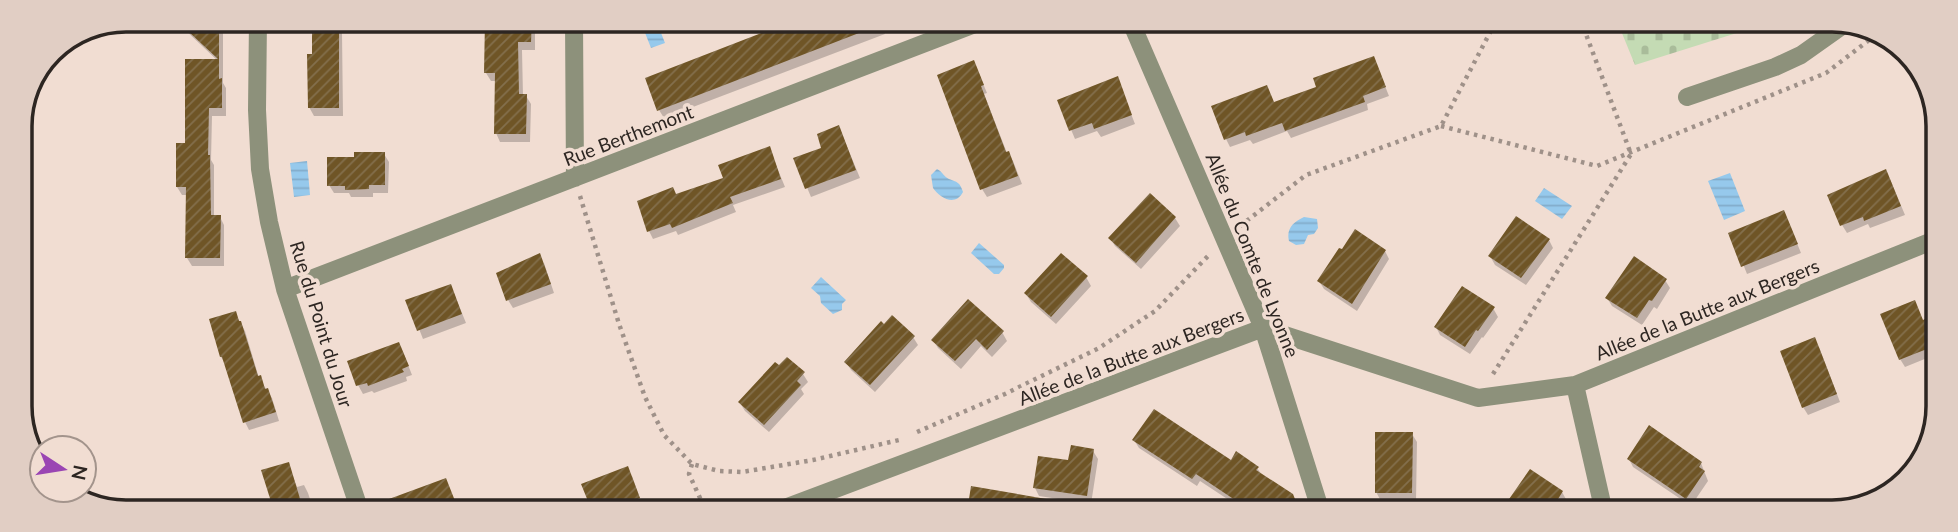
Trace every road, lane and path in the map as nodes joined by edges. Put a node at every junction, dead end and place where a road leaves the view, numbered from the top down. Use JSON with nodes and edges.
{"nodes":[{"id":1,"x":258,"y":31,"type":"edge"},
{"id":2,"x":574,"y":31,"type":"edge"},
{"id":3,"x":956,"y":31,"type":"edge"},
{"id":4,"x":1135,"y":31,"type":"edge"},
{"id":5,"x":1491,"y":31,"type":"edge"},
{"id":6,"x":1585,"y":31,"type":"edge"},
{"id":7,"x":1835,"y":31,"type":"edge"},
{"id":8,"x":1870,"y":39,"type":"edge"},
{"id":9,"x":1687,"y":97,"type":"dead end"},
{"id":10,"x":1441,"y":126,"type":"junction"},
{"id":11,"x":1631,"y":154,"type":"junction"},
{"id":12,"x":575,"y":178,"type":"junction"},
{"id":13,"x":1226,"y":238,"type":"junction"},
{"id":14,"x":1926,"y":243,"type":"edge"},
{"id":15,"x":285,"y":289,"type":"junction"},
{"id":16,"x":1264,"y":328,"type":"junction"},
{"id":17,"x":1575,"y":385,"type":"junction"},
{"id":18,"x":1478,"y":398,"type":"junction"},
{"id":19,"x":913,"y":434,"type":"dead end"},
{"id":20,"x":902,"y":439,"type":"dead end"},
{"id":21,"x":692,"y":464,"type":"junction"},
{"id":22,"x":356,"y":500,"type":"edge"},
{"id":23,"x":701,"y":500,"type":"edge"},
{"id":24,"x":806,"y":500,"type":"edge"},
{"id":25,"x":1317,"y":500,"type":"edge"},
{"id":26,"x":1601,"y":500,"type":"edge"}],
"edges":[{"from":1,"to":15,"type":"street","name":"Rue du Point du Jour"},
{"from":2,"to":12,"type":"street"},
{"from":3,"to":12,"type":"street","name":"Rue Berthemont"},
{"from":4,"to":13,"type":"street","name":"Allée du Comte de Lyonne"},
{"from":5,"to":10,"type":"path"},
{"from":6,"to":11,"type":"path"},
{"from":7,"to":9,"type":"street"},
{"from":8,"to":11,"type":"path"},
{"from":10,"to":11,"type":"path"},
{"from":10,"to":13,"type":"path"},
{"from":11,"to":18,"type":"path"},
{"from":12,"to":15,"type":"street","name":"Rue Berthemont"},
{"from":12,"to":21,"type":"path"},
{"from":13,"to":16,"type":"street","name":"Allée du Comte de Lyonne"},
{"from":13,"to":19,"type":"path"},
{"from":14,"to":17,"type":"street","name":"Allée de la Butte aux Bergers"},
{"from":15,"to":22,"type":"street","name":"Rue du Point du Jour"},
{"from":16,"to":18,"type":"street","name":"Allée de la Butte aux Bergers"},
{"from":16,"to":24,"type":"street","name":"Allée de la Butte aux Bergers"},
{"from":16,"to":25,"type":"street","name":"Allée du Comte de Lyonne"},
{"from":17,"to":18,"type":"street","name":"Allée de la Butte aux Bergers"},
{"from":17,"to":26,"type":"street"},
{"from":20,"to":21,"type":"path"},
{"from":21,"to":23,"type":"path"}]}
